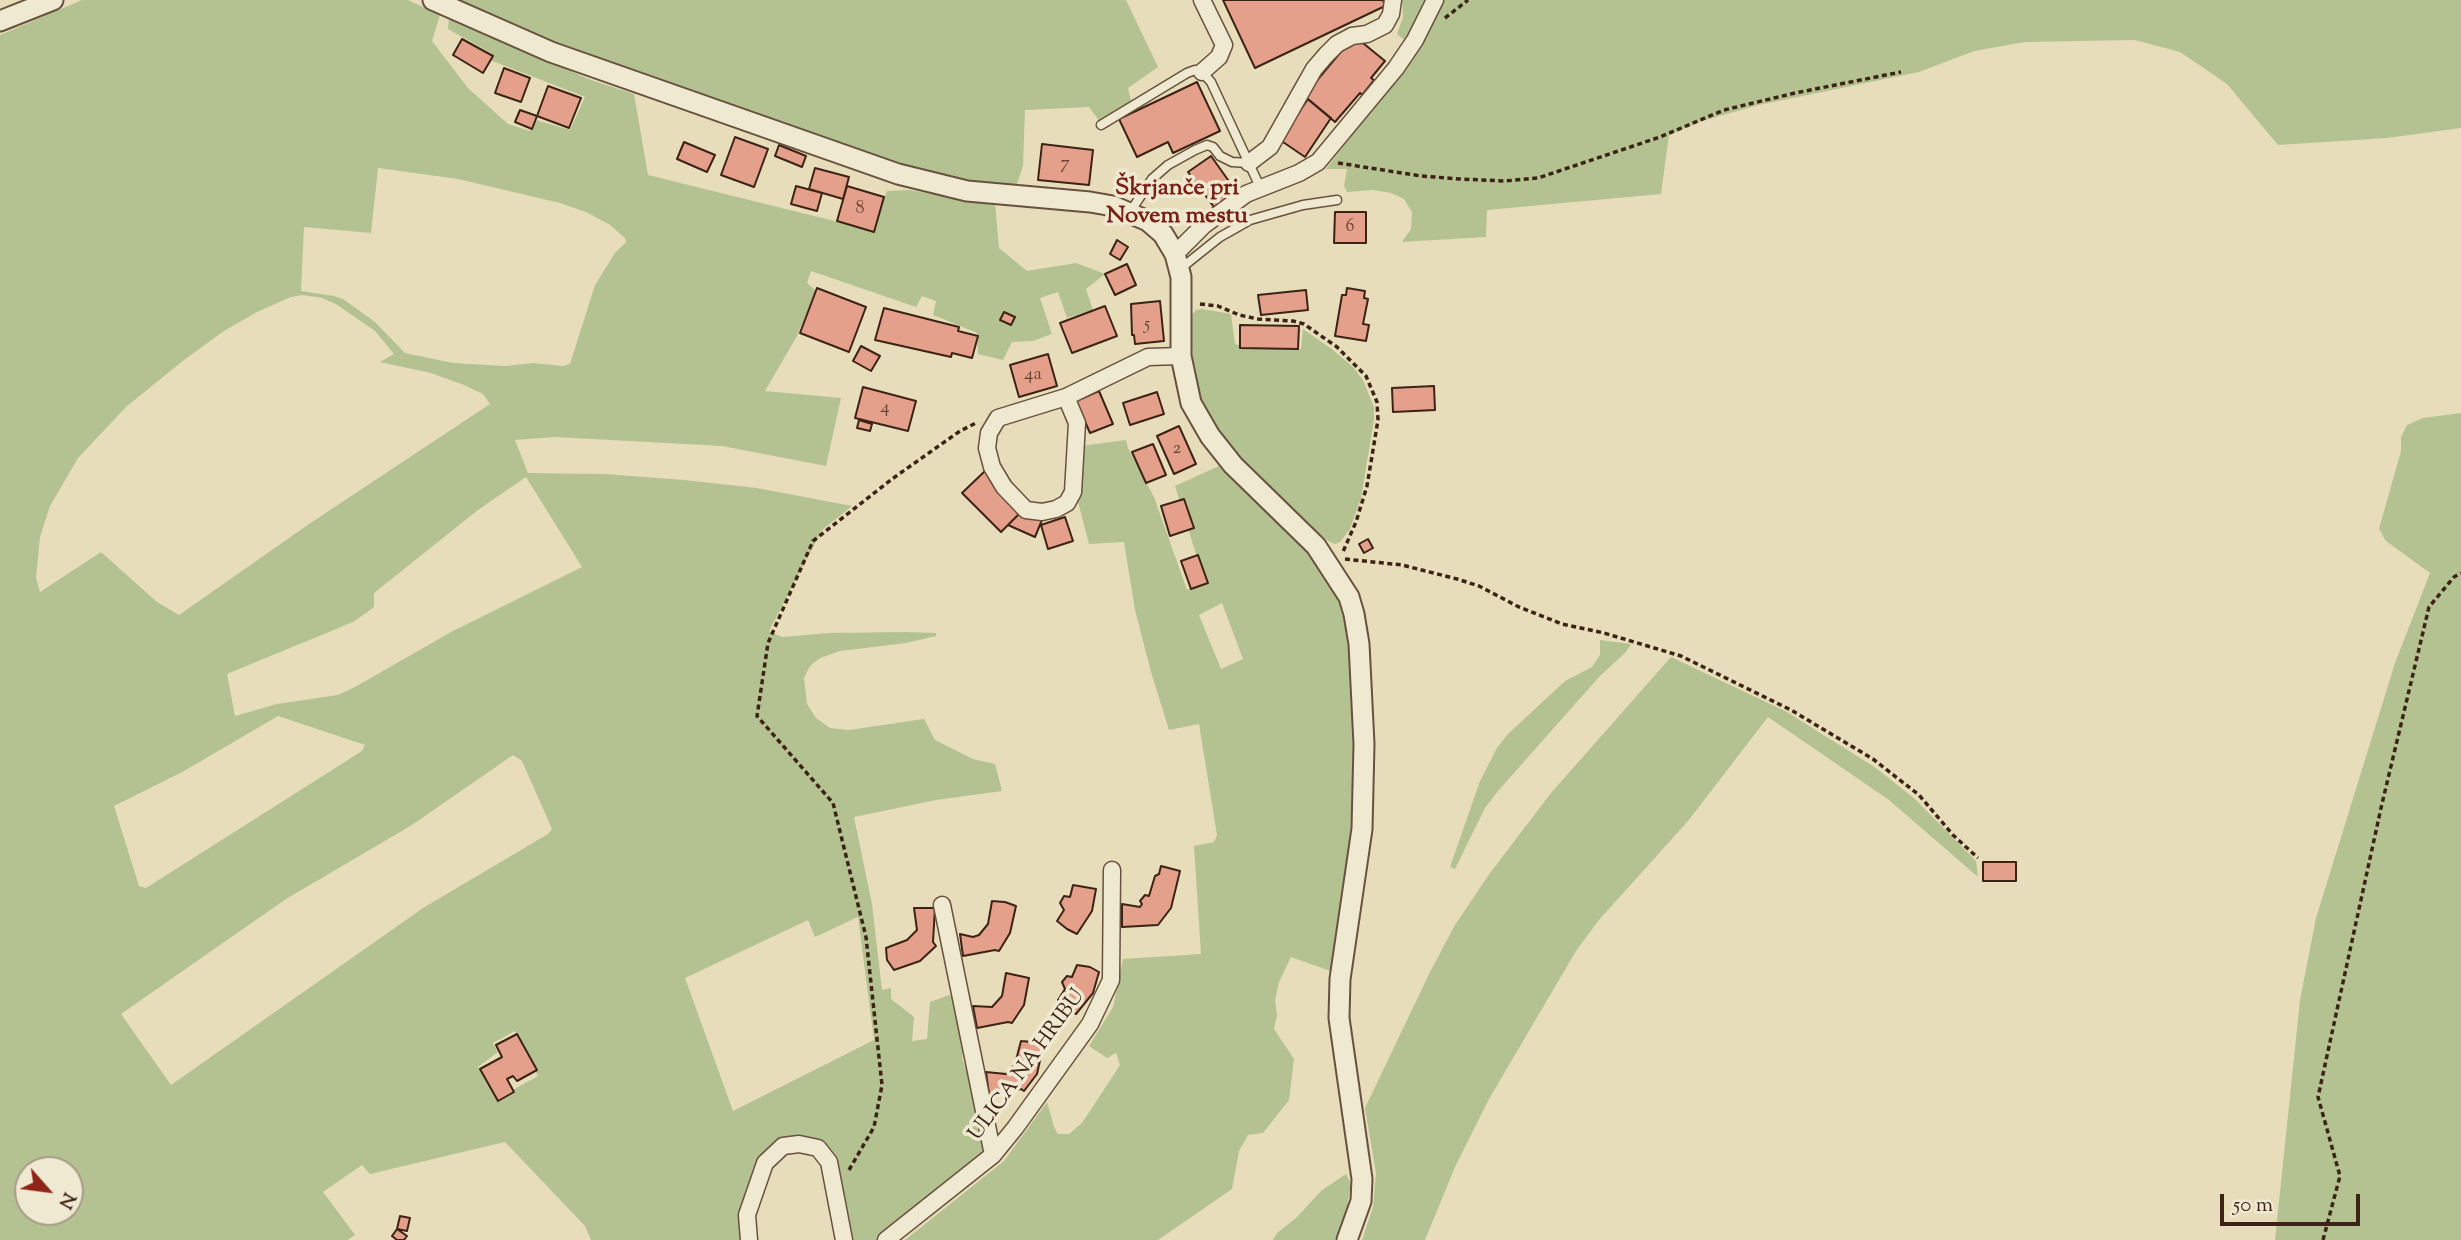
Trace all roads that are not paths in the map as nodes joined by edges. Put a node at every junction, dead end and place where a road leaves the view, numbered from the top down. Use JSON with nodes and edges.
{"nodes":[{"id":1,"x":53,"y":0,"type":"edge"},
{"id":2,"x":433,"y":0,"type":"edge"},
{"id":3,"x":1202,"y":0,"type":"edge"},
{"id":4,"x":1394,"y":0,"type":"edge"},
{"id":5,"x":1435,"y":0,"type":"edge"},
{"id":6,"x":0,"y":21,"type":"edge"},
{"id":7,"x":1202,"y":72,"type":"junction"},
{"id":8,"x":1101,"y":125,"type":"dead end"},
{"id":9,"x":1249,"y":163,"type":"junction"},
{"id":10,"x":1260,"y":187,"type":"junction"},
{"id":11,"x":1337,"y":200,"type":"dead end"},
{"id":12,"x":1130,"y":212,"type":"junction"},
{"id":13,"x":1177,"y":262,"type":"junction"},
{"id":14,"x":1181,"y":356,"type":"junction"},
{"id":15,"x":1066,"y":397,"type":"junction"},
{"id":16,"x":1112,"y":870,"type":"dead end"},
{"id":17,"x":942,"y":905,"type":"dead end"},
{"id":18,"x":993,"y":1155,"type":"junction"},
{"id":19,"x":749,"y":1240,"type":"edge"},
{"id":20,"x":844,"y":1240,"type":"edge"},
{"id":21,"x":886,"y":1240,"type":"edge"},
{"id":22,"x":1348,"y":1240,"type":"edge"}],
"edges":[{"from":1,"to":6,"type":"street"},
{"from":2,"to":12,"type":"street"},
{"from":3,"to":7,"type":"street"},
{"from":4,"to":9,"type":"street"},
{"from":5,"to":10,"type":"street"},
{"from":7,"to":8,"type":"lane"},
{"from":7,"to":9,"type":"lane"},
{"from":9,"to":10,"type":"lane"},
{"from":9,"to":12,"type":"lane"},
{"from":10,"to":13,"type":"street"},
{"from":11,"to":13,"type":"lane"},
{"from":12,"to":13,"type":"street"},
{"from":13,"to":14,"type":"street"},
{"from":14,"to":15,"type":"street"},
{"from":14,"to":22,"type":"street"},
{"from":15,"to":15,"type":"street"},
{"from":16,"to":18,"type":"street","name":"ULICA NA HRIBU"},
{"from":17,"to":18,"type":"street"},
{"from":18,"to":21,"type":"street","name":"ULICA NA HRIBU"},
{"from":19,"to":20,"type":"street"}]}
